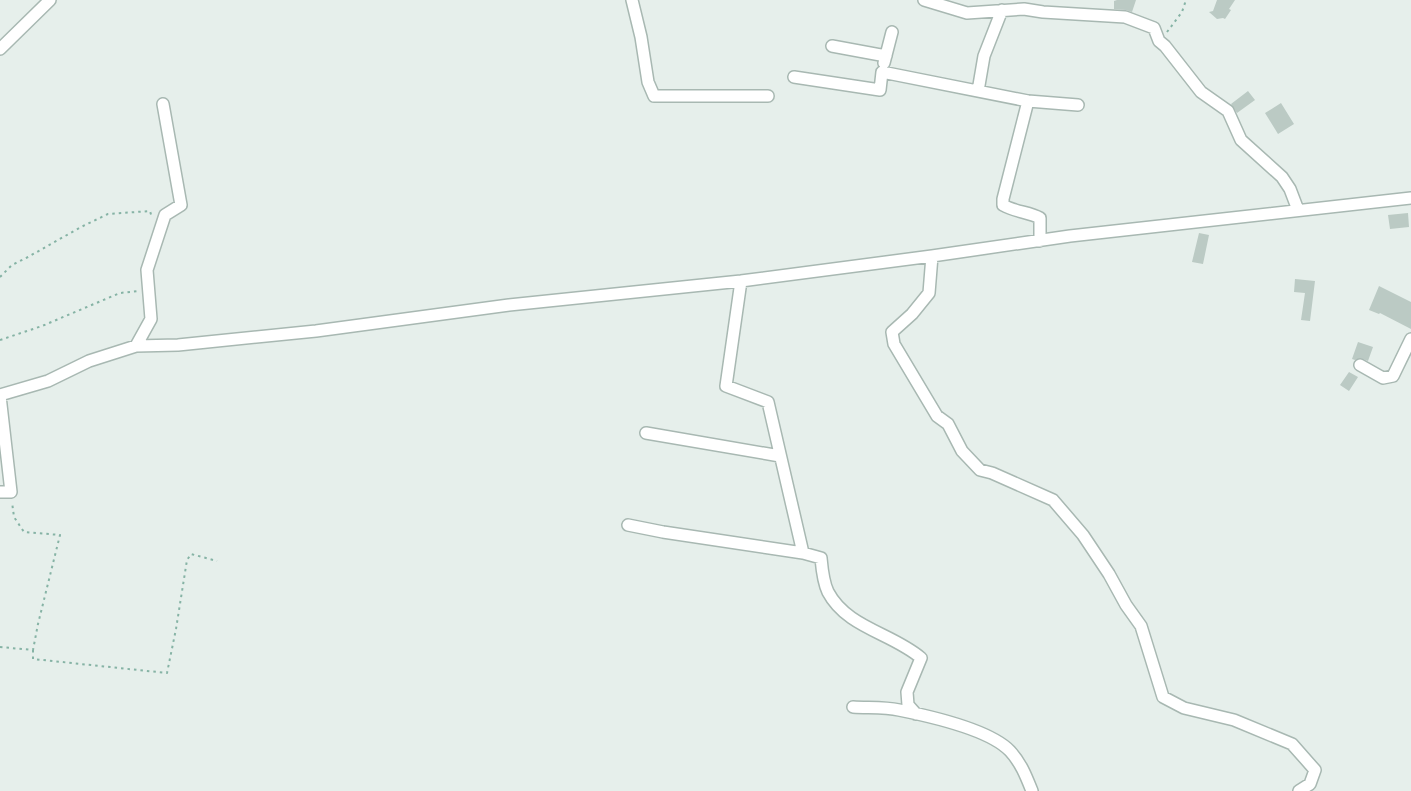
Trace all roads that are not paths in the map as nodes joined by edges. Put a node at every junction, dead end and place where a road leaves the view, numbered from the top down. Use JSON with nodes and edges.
{"nodes":[{"id":1,"x":50,"y":0,"type":"edge"},
{"id":2,"x":632,"y":0,"type":"edge"},
{"id":3,"x":924,"y":0,"type":"edge"},
{"id":4,"x":1002,"y":10,"type":"junction"},
{"id":5,"x":892,"y":32,"type":"dead end"},
{"id":6,"x":832,"y":46,"type":"dead end"},
{"id":7,"x":0,"y":49,"type":"edge"},
{"id":8,"x":886,"y":56,"type":"junction"},
{"id":9,"x":882,"y":72,"type":"junction"},
{"id":10,"x":794,"y":77,"type":"dead end"},
{"id":11,"x":978,"y":91,"type":"junction"},
{"id":12,"x":768,"y":96,"type":"dead end"},
{"id":13,"x":1028,"y":101,"type":"junction"},
{"id":14,"x":163,"y":104,"type":"dead end"},
{"id":15,"x":1078,"y":105,"type":"dead end"},
{"id":16,"x":1411,"y":198,"type":"edge"},
{"id":17,"x":1298,"y":210,"type":"junction"},
{"id":18,"x":1040,"y":241,"type":"junction"},
{"id":19,"x":932,"y":256,"type":"junction"},
{"id":20,"x":741,"y":281,"type":"junction"},
{"id":21,"x":1411,"y":339,"type":"edge"},
{"id":22,"x":136,"y":346,"type":"junction"},
{"id":23,"x":1360,"y":365,"type":"dead end"},
{"id":24,"x":0,"y":395,"type":"edge"},
{"id":25,"x":646,"y":433,"type":"dead end"},
{"id":26,"x":780,"y":456,"type":"junction"},
{"id":27,"x":6,"y":492,"type":"edge"},
{"id":28,"x":628,"y":525,"type":"dead end"},
{"id":29,"x":803,"y":553,"type":"junction"},
{"id":30,"x":853,"y":707,"type":"dead end"},
{"id":31,"x":916,"y":714,"type":"junction"},
{"id":32,"x":1032,"y":791,"type":"edge"},
{"id":33,"x":1300,"y":791,"type":"edge"}],
"edges":[{"from":1,"to":7,"type":"street"},
{"from":2,"to":12,"type":"street"},
{"from":3,"to":4,"type":"street"},
{"from":4,"to":11,"type":"street"},
{"from":4,"to":17,"type":"street"},
{"from":5,"to":8,"type":"street"},
{"from":6,"to":8,"type":"street"},
{"from":8,"to":9,"type":"street"},
{"from":9,"to":10,"type":"street"},
{"from":9,"to":11,"type":"street"},
{"from":11,"to":13,"type":"street"},
{"from":13,"to":15,"type":"street"},
{"from":13,"to":18,"type":"street"},
{"from":14,"to":22,"type":"street"},
{"from":16,"to":17,"type":"street"},
{"from":17,"to":18,"type":"street"},
{"from":18,"to":19,"type":"street"},
{"from":19,"to":20,"type":"street"},
{"from":19,"to":33,"type":"street"},
{"from":20,"to":22,"type":"street"},
{"from":20,"to":26,"type":"street"},
{"from":21,"to":23,"type":"street"},
{"from":22,"to":24,"type":"street"},
{"from":24,"to":27,"type":"street"},
{"from":25,"to":26,"type":"street"},
{"from":26,"to":29,"type":"street"},
{"from":28,"to":29,"type":"street"},
{"from":29,"to":31,"type":"street"},
{"from":30,"to":31,"type":"street"},
{"from":31,"to":32,"type":"street"}]}
